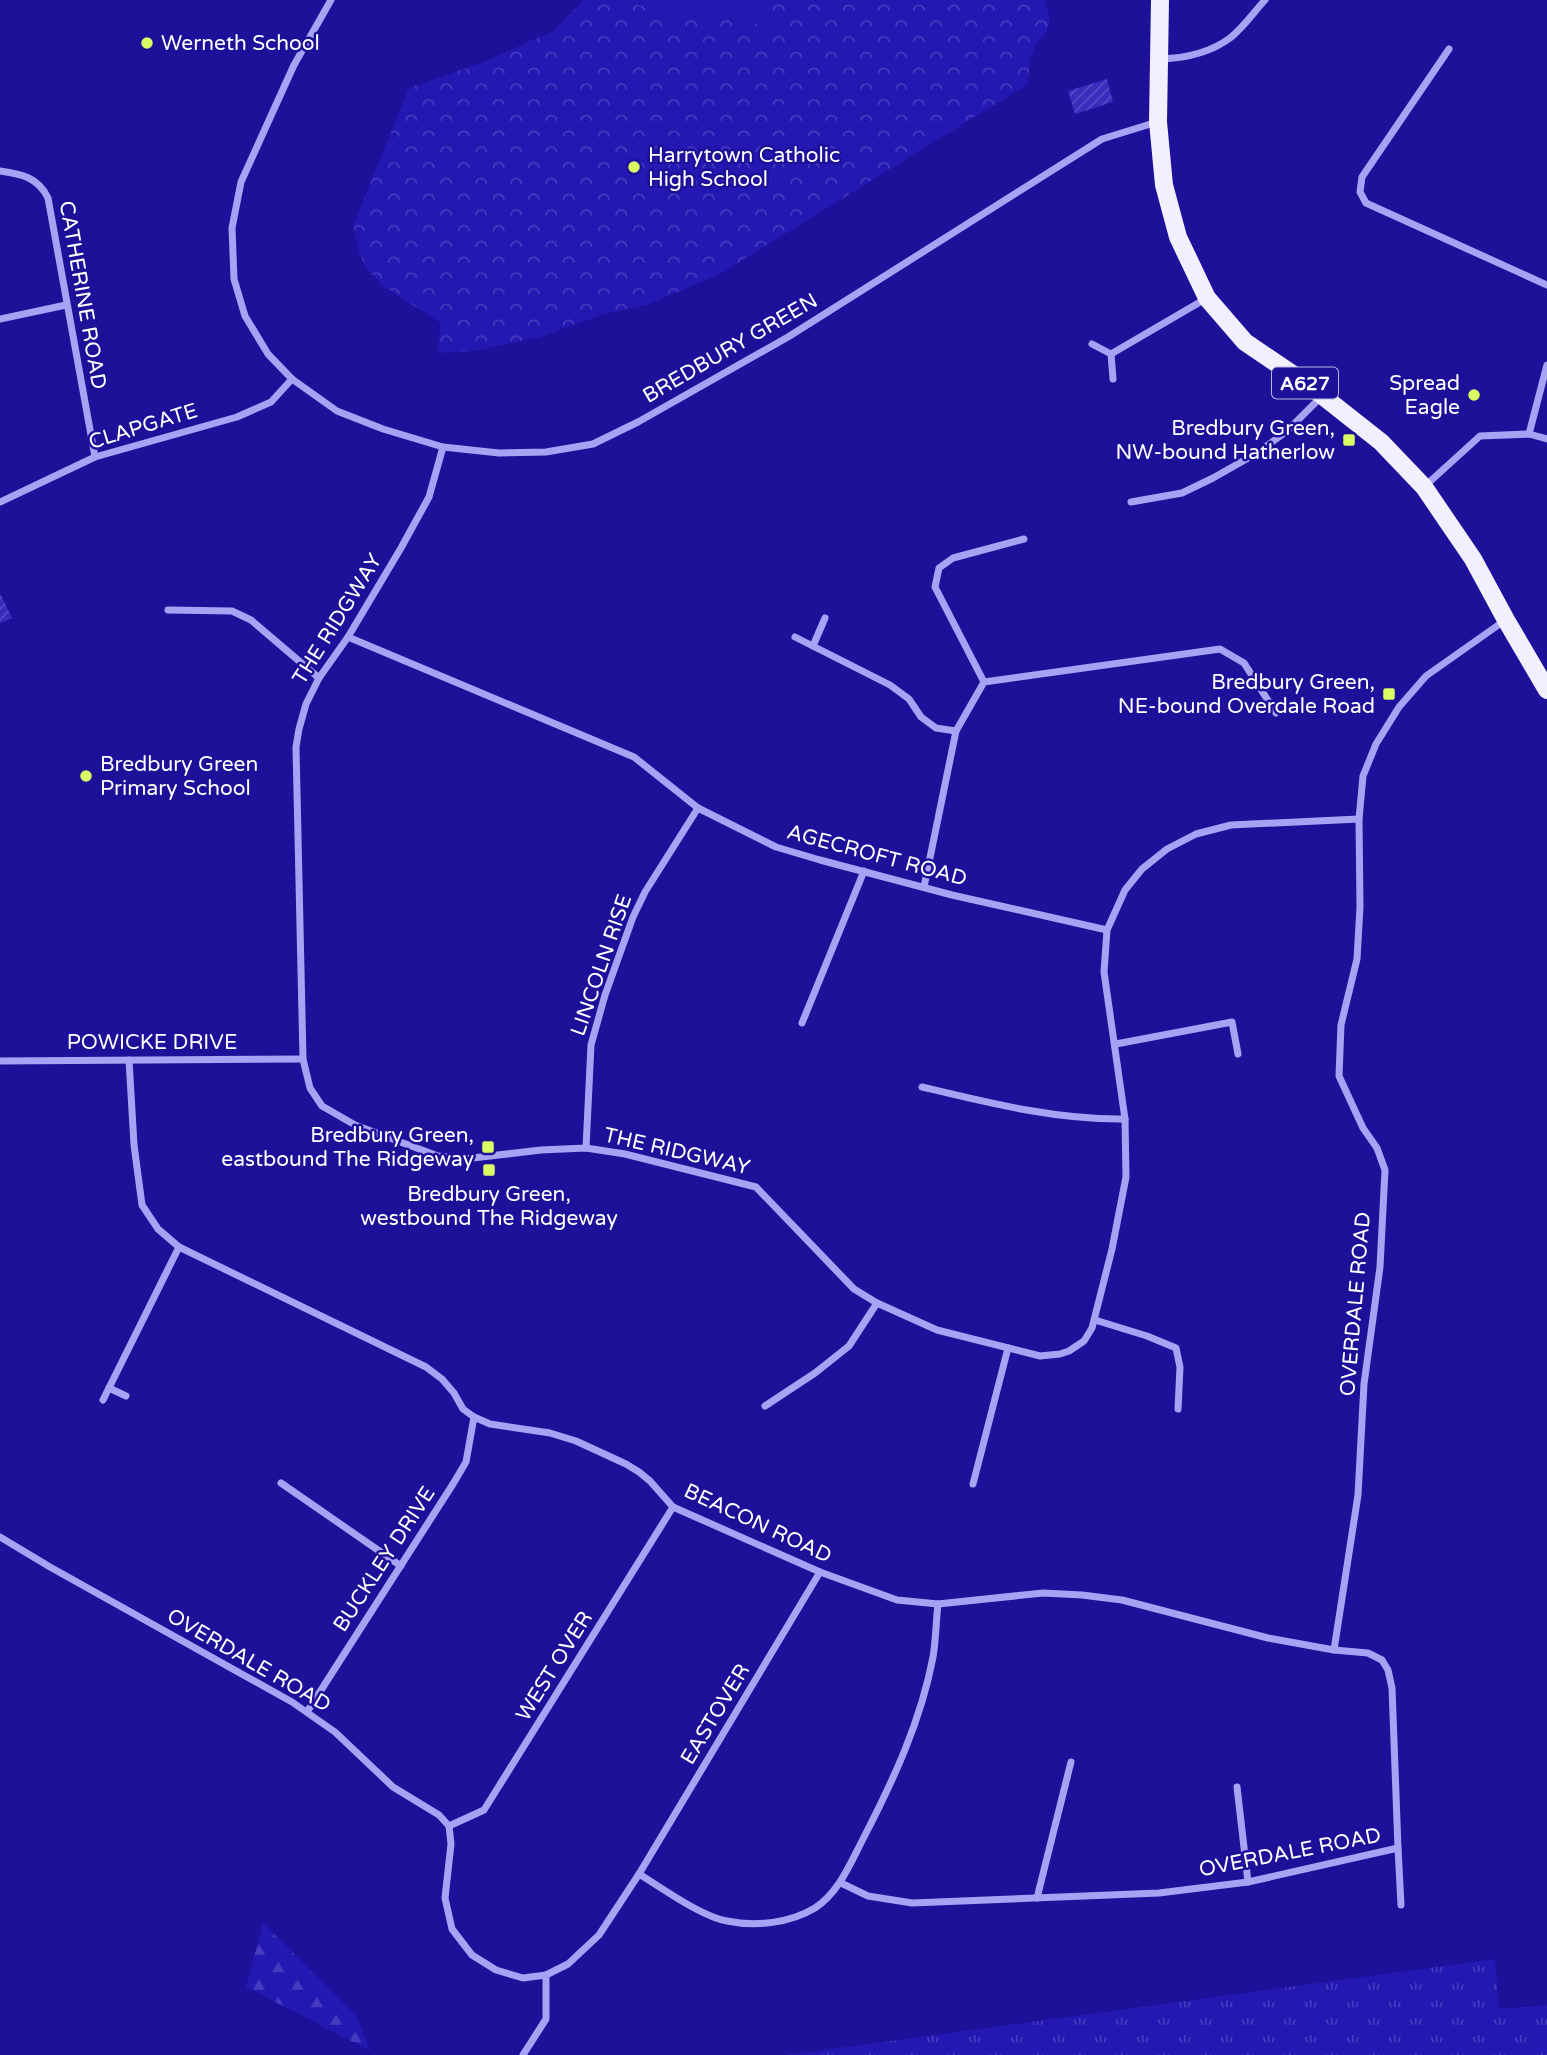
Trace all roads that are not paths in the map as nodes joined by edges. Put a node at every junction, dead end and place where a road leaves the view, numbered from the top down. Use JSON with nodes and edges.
{"nodes":[{"id":1,"x":331,"y":0,"type":"edge"},
{"id":2,"x":1160,"y":0,"type":"edge"},
{"id":3,"x":1265,"y":0,"type":"edge"},
{"id":4,"x":1449,"y":49,"type":"dead end"},
{"id":5,"x":1160,"y":59,"type":"junction"},
{"id":6,"x":1158,"y":122,"type":"junction"},
{"id":7,"x":0,"y":170,"type":"edge"},
{"id":8,"x":1547,"y":285,"type":"edge"},
{"id":9,"x":1208,"y":298,"type":"junction"},
{"id":10,"x":66,"y":305,"type":"junction"},
{"id":11,"x":0,"y":319,"type":"edge"},
{"id":12,"x":1092,"y":344,"type":"dead end"},
{"id":13,"x":1111,"y":354,"type":"junction"},
{"id":14,"x":1547,"y":365,"type":"edge"},
{"id":15,"x":292,"y":379,"type":"junction"},
{"id":16,"x":1113,"y":379,"type":"dead end"},
{"id":17,"x":1322,"y":396,"type":"junction"},
{"id":18,"x":1529,"y":433,"type":"junction"},
{"id":19,"x":1547,"y":439,"type":"edge"},
{"id":20,"x":443,"y":446,"type":"junction"},
{"id":21,"x":95,"y":457,"type":"junction"},
{"id":22,"x":1424,"y":487,"type":"junction"},
{"id":23,"x":0,"y":502,"type":"edge"},
{"id":24,"x":1131,"y":502,"type":"dead end"},
{"id":25,"x":1024,"y":539,"type":"dead end"},
{"id":26,"x":168,"y":610,"type":"dead end"},
{"id":27,"x":825,"y":618,"type":"dead end"},
{"id":28,"x":1506,"y":620,"type":"junction"},
{"id":29,"x":795,"y":636,"type":"dead end"},
{"id":30,"x":348,"y":637,"type":"junction"},
{"id":31,"x":813,"y":646,"type":"junction"},
{"id":32,"x":319,"y":678,"type":"junction"},
{"id":33,"x":984,"y":682,"type":"junction"},
{"id":34,"x":1547,"y":690,"type":"edge"},
{"id":35,"x":1276,"y":713,"type":"dead end"},
{"id":36,"x":957,"y":732,"type":"junction"},
{"id":37,"x":698,"y":808,"type":"junction"},
{"id":38,"x":1359,"y":819,"type":"junction"},
{"id":39,"x":864,"y":871,"type":"junction"},
{"id":40,"x":924,"y":887,"type":"junction"},
{"id":41,"x":1107,"y":930,"type":"junction"},
{"id":42,"x":802,"y":1023,"type":"dead end"},
{"id":43,"x":1116,"y":1044,"type":"junction"},
{"id":44,"x":1238,"y":1054,"type":"dead end"},
{"id":45,"x":303,"y":1059,"type":"junction"},
{"id":46,"x":129,"y":1060,"type":"junction"},
{"id":47,"x":0,"y":1061,"type":"edge"},
{"id":48,"x":922,"y":1087,"type":"dead end"},
{"id":49,"x":1125,"y":1119,"type":"junction"},
{"id":50,"x":586,"y":1148,"type":"junction"},
{"id":51,"x":178,"y":1247,"type":"junction"},
{"id":52,"x":877,"y":1303,"type":"junction"},
{"id":53,"x":1095,"y":1320,"type":"junction"},
{"id":54,"x":1008,"y":1348,"type":"junction"},
{"id":55,"x":109,"y":1388,"type":"junction"},
{"id":56,"x":126,"y":1396,"type":"dead end"},
{"id":57,"x":103,"y":1400,"type":"dead end"},
{"id":58,"x":765,"y":1406,"type":"dead end"},
{"id":59,"x":1178,"y":1409,"type":"dead end"},
{"id":60,"x":474,"y":1417,"type":"junction"},
{"id":61,"x":281,"y":1483,"type":"dead end"},
{"id":62,"x":972,"y":1484,"type":"dead end"},
{"id":63,"x":673,"y":1507,"type":"junction"},
{"id":64,"x":0,"y":1537,"type":"edge"},
{"id":65,"x":401,"y":1566,"type":"junction"},
{"id":66,"x":820,"y":1572,"type":"junction"},
{"id":67,"x":938,"y":1604,"type":"junction"},
{"id":68,"x":1334,"y":1650,"type":"junction"},
{"id":69,"x":307,"y":1712,"type":"junction"},
{"id":70,"x":1071,"y":1762,"type":"dead end"},
{"id":71,"x":1237,"y":1787,"type":"dead end"},
{"id":72,"x":449,"y":1826,"type":"junction"},
{"id":73,"x":1398,"y":1848,"type":"junction"},
{"id":74,"x":639,"y":1874,"type":"junction"},
{"id":75,"x":1248,"y":1882,"type":"junction"},
{"id":76,"x":841,"y":1883,"type":"junction"},
{"id":77,"x":1037,"y":1898,"type":"junction"},
{"id":78,"x":1401,"y":1905,"type":"dead end"},
{"id":79,"x":546,"y":1975,"type":"junction"},
{"id":80,"x":523,"y":2055,"type":"edge"}],
"edges":[{"from":1,"to":15,"type":"street","name":"BREDBURY GREEN"},
{"from":2,"to":5,"type":"main road","number":"A627"},
{"from":3,"to":5,"type":"street"},
{"from":4,"to":8,"type":"street"},
{"from":5,"to":6,"type":"main road","number":"A627"},
{"from":6,"to":9,"type":"main road","number":"A627"},
{"from":6,"to":20,"type":"street","name":"BREDBURY GREEN"},
{"from":7,"to":10,"type":"street","name":"CATHERINE ROAD"},
{"from":9,"to":13,"type":"street"},
{"from":9,"to":17,"type":"main road","number":"A627"},
{"from":10,"to":11,"type":"street"},
{"from":10,"to":21,"type":"street","name":"CATHERINE ROAD"},
{"from":12,"to":13,"type":"street"},
{"from":13,"to":16,"type":"street"},
{"from":14,"to":18,"type":"street"},
{"from":15,"to":20,"type":"street","name":"BREDBURY GREEN"},
{"from":15,"to":21,"type":"street","name":"CLAPGATE"},
{"from":17,"to":22,"type":"main road","number":"A627"},
{"from":17,"to":24,"type":"street"},
{"from":18,"to":19,"type":"street"},
{"from":18,"to":22,"type":"street"},
{"from":20,"to":30,"type":"street","name":"THE RIDGWAY"},
{"from":21,"to":23,"type":"street","name":"CLAPGATE"},
{"from":22,"to":28,"type":"main road","number":"A627"},
{"from":25,"to":33,"type":"street"},
{"from":26,"to":32,"type":"street"},
{"from":27,"to":31,"type":"street"},
{"from":28,"to":34,"type":"main road","number":"A627"},
{"from":28,"to":38,"type":"street","name":"OVERDALE ROAD"},
{"from":29,"to":31,"type":"street"},
{"from":30,"to":32,"type":"street","name":"THE RIDGWAY"},
{"from":30,"to":37,"type":"street","name":"AGECROFT ROAD"},
{"from":31,"to":36,"type":"street"},
{"from":32,"to":45,"type":"street","name":"THE RIDGWAY"},
{"from":33,"to":35,"type":"street"},
{"from":33,"to":36,"type":"street"},
{"from":36,"to":40,"type":"street"},
{"from":37,"to":39,"type":"street","name":"AGECROFT ROAD"},
{"from":37,"to":50,"type":"street","name":"LINCOLN RISE"},
{"from":38,"to":41,"type":"street","name":"THE RIDGWAY"},
{"from":38,"to":68,"type":"street","name":"OVERDALE ROAD"},
{"from":39,"to":40,"type":"street","name":"AGECROFT ROAD"},
{"from":39,"to":42,"type":"street"},
{"from":40,"to":41,"type":"street","name":"AGECROFT ROAD"},
{"from":41,"to":43,"type":"street","name":"THE RIDGWAY"},
{"from":43,"to":44,"type":"street"},
{"from":43,"to":49,"type":"street","name":"THE RIDGWAY"},
{"from":45,"to":46,"type":"street","name":"POWICKE DRIVE"},
{"from":45,"to":50,"type":"street","name":"THE RIDGWAY"},
{"from":46,"to":47,"type":"street","name":"POWICKE DRIVE"},
{"from":46,"to":51,"type":"street"},
{"from":48,"to":49,"type":"street"},
{"from":49,"to":53,"type":"street","name":"THE RIDGWAY"},
{"from":50,"to":52,"type":"street","name":"THE RIDGWAY"},
{"from":51,"to":55,"type":"street"},
{"from":51,"to":60,"type":"street"},
{"from":52,"to":54,"type":"street","name":"THE RIDGWAY"},
{"from":52,"to":58,"type":"street"},
{"from":53,"to":54,"type":"street","name":"THE RIDGWAY"},
{"from":53,"to":59,"type":"street"},
{"from":54,"to":62,"type":"street"},
{"from":55,"to":56,"type":"street"},
{"from":55,"to":57,"type":"street"},
{"from":60,"to":63,"type":"street","name":"BEACON ROAD"},
{"from":60,"to":65,"type":"street","name":"BUCKLEY DRIVE"},
{"from":61,"to":65,"type":"street"},
{"from":63,"to":66,"type":"street","name":"BEACON ROAD"},
{"from":63,"to":72,"type":"street","name":"WEST OVER"},
{"from":64,"to":69,"type":"street","name":"OVERDALE ROAD"},
{"from":65,"to":69,"type":"street","name":"BUCKLEY DRIVE"},
{"from":66,"to":67,"type":"street","name":"BEACON ROAD"},
{"from":66,"to":74,"type":"street","name":"EASTOVER"},
{"from":67,"to":68,"type":"street","name":"BEACON ROAD"},
{"from":67,"to":76,"type":"street"},
{"from":68,"to":73,"type":"street","name":"OVERDALE ROAD"},
{"from":69,"to":72,"type":"street","name":"OVERDALE ROAD"},
{"from":70,"to":77,"type":"street"},
{"from":71,"to":75,"type":"street"},
{"from":72,"to":79,"type":"street"},
{"from":73,"to":75,"type":"street","name":"OVERDALE ROAD"},
{"from":73,"to":78,"type":"street"},
{"from":74,"to":76,"type":"street"},
{"from":74,"to":79,"type":"street"},
{"from":75,"to":77,"type":"street","name":"OVERDALE ROAD"},
{"from":76,"to":77,"type":"street","name":"OVERDALE ROAD"},
{"from":79,"to":80,"type":"street"}]}
